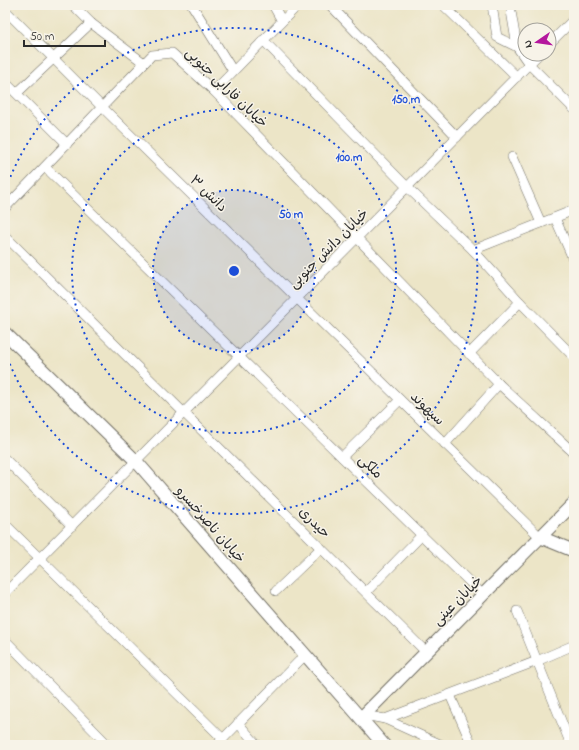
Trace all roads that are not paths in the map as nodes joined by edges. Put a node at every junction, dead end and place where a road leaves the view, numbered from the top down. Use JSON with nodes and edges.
{"nodes":[{"id":1,"x":73,"y":5,"type":"edge"},
{"id":2,"x":192,"y":5,"type":"edge"},
{"id":3,"x":273,"y":5,"type":"edge"},
{"id":4,"x":298,"y":5,"type":"edge"},
{"id":5,"x":330,"y":5,"type":"edge"},
{"id":6,"x":443,"y":5,"type":"edge"},
{"id":7,"x":492,"y":5,"type":"edge"},
{"id":8,"x":510,"y":5,"type":"edge"},
{"id":9,"x":5,"y":10,"type":"edge"},
{"id":10,"x":574,"y":19,"type":"edge"},
{"id":11,"x":282,"y":21,"type":"junction"},
{"id":12,"x":91,"y":23,"type":"junction"},
{"id":13,"x":557,"y":36,"type":"edge"},
{"id":14,"x":497,"y":37,"type":"junction"},
{"id":15,"x":263,"y":40,"type":"junction"},
{"id":16,"x":486,"y":47,"type":"junction"},
{"id":17,"x":517,"y":47,"type":"joint"},
{"id":18,"x":54,"y":58,"type":"junction"},
{"id":19,"x":144,"y":63,"type":"junction"},
{"id":20,"x":529,"y":64,"type":"joint"},
{"id":21,"x":233,"y":71,"type":"junction"},
{"id":22,"x":517,"y":77,"type":"junction"},
{"id":23,"x":5,"y":82,"type":"edge"},
{"id":24,"x":214,"y":91,"type":"junction"},
{"id":25,"x":17,"y":93,"type":"junction"},
{"id":26,"x":102,"y":107,"type":"junction"},
{"id":27,"x":574,"y":109,"type":"edge"},
{"id":28,"x":457,"y":137,"type":"junction"},
{"id":29,"x":67,"y":144,"type":"junction"},
{"id":30,"x":512,"y":157,"type":"dead end"},
{"id":31,"x":44,"y":167,"type":"junction"},
{"id":32,"x":407,"y":187,"type":"junction"},
{"id":33,"x":5,"y":208,"type":"edge"},
{"id":34,"x":574,"y":210,"type":"edge"},
{"id":35,"x":555,"y":218,"type":"junction"},
{"id":36,"x":541,"y":223,"type":"junction"},
{"id":37,"x":5,"y":236,"type":"edge"},
{"id":38,"x":356,"y":239,"type":"junction"},
{"id":39,"x":473,"y":250,"type":"junction"},
{"id":40,"x":574,"y":261,"type":"edge"},
{"id":41,"x":297,"y":299,"type":"junction"},
{"id":42,"x":520,"y":302,"type":"junction"},
{"id":43,"x":5,"y":333,"type":"edge"},
{"id":44,"x":469,"y":354,"type":"junction"},
{"id":45,"x":239,"y":356,"type":"junction"},
{"id":46,"x":574,"y":357,"type":"edge"},
{"id":47,"x":499,"y":384,"type":"junction"},
{"id":48,"x":400,"y":400,"type":"junction"},
{"id":49,"x":184,"y":412,"type":"junction"},
{"id":50,"x":445,"y":444,"type":"junction"},
{"id":51,"x":574,"y":453,"type":"edge"},
{"id":52,"x":342,"y":457,"type":"junction"},
{"id":53,"x":5,"y":459,"type":"edge"},
{"id":54,"x":136,"y":461,"type":"junction"},
{"id":55,"x":574,"y":503,"type":"edge"},
{"id":56,"x":5,"y":524,"type":"edge"},
{"id":57,"x":72,"y":526,"type":"junction"},
{"id":58,"x":422,"y":535,"type":"junction"},
{"id":59,"x":540,"y":537,"type":"junction"},
{"id":60,"x":321,"y":548,"type":"junction"},
{"id":61,"x":574,"y":551,"type":"edge"},
{"id":62,"x":40,"y":558,"type":"junction"},
{"id":63,"x":276,"y":591,"type":"dead end"},
{"id":64,"x":366,"y":592,"type":"junction"},
{"id":65,"x":5,"y":593,"type":"edge"},
{"id":66,"x":483,"y":595,"type":"junction"},
{"id":67,"x":517,"y":611,"type":"dead end"},
{"id":68,"x":5,"y":640,"type":"edge"},
{"id":69,"x":574,"y":645,"type":"edge"},
{"id":70,"x":426,"y":652,"type":"junction"},
{"id":71,"x":305,"y":655,"type":"junction"},
{"id":72,"x":537,"y":661,"type":"junction"},
{"id":73,"x":450,"y":695,"type":"junction"},
{"id":74,"x":363,"y":717,"type":"junction"},
{"id":75,"x":386,"y":719,"type":"junction"},
{"id":76,"x":238,"y":723,"type":"junction"},
{"id":77,"x":220,"y":742,"type":"edge"},
{"id":78,"x":108,"y":745,"type":"edge"},
{"id":79,"x":257,"y":745,"type":"edge"},
{"id":80,"x":384,"y":745,"type":"edge"},
{"id":81,"x":442,"y":745,"type":"edge"},
{"id":82,"x":472,"y":745,"type":"edge"},
{"id":83,"x":572,"y":745,"type":"edge"}],
"edges":[{"from":1,"to":12,"type":"street"},
{"from":2,"to":21,"type":"street"},
{"from":3,"to":11,"type":"street"},
{"from":4,"to":11,"type":"street"},
{"from":5,"to":28,"type":"street"},
{"from":6,"to":16,"type":"street"},
{"from":7,"to":14,"type":"street"},
{"from":8,"to":17,"type":"street"},
{"from":9,"to":18,"type":"street","name":"دانش ۳"},
{"from":10,"to":13,"type":"street"},
{"from":11,"to":15,"type":"street"},
{"from":12,"to":18,"type":"street"},
{"from":12,"to":19,"type":"street"},
{"from":14,"to":16,"type":"street"},
{"from":14,"to":17,"type":"street"},
{"from":15,"to":21,"type":"street"},
{"from":15,"to":32,"type":"street"},
{"from":16,"to":22,"type":"street"},
{"from":18,"to":25,"type":"street"},
{"from":18,"to":26,"type":"street","name":"دانش ۳"},
{"from":19,"to":24,"type":"street","name":"خیابان فارابی جنوبی"},
{"from":19,"to":26,"type":"street","name":"خیابان فارابی جنوبی"},
{"from":20,"to":22,"type":"street","name":"خیابان دانش جنوبی"},
{"from":20,"to":27,"type":"street"},
{"from":21,"to":24,"type":"street"},
{"from":22,"to":28,"type":"street","name":"خیابان دانش جنوبی"},
{"from":23,"to":25,"type":"street"},
{"from":24,"to":38,"type":"street","name":"خیابان فارابی جنوبی"},
{"from":25,"to":29,"type":"street"},
{"from":26,"to":29,"type":"street","name":"خیابان فارابی جنوبی"},
{"from":26,"to":41,"type":"street","name":"دانش ۳"},
{"from":28,"to":32,"type":"street","name":"خیابان دانش جنوبی"},
{"from":29,"to":31,"type":"street","name":"خیابان فارابی جنوبی"},
{"from":30,"to":36,"type":"street"},
{"from":31,"to":33,"type":"street","name":"خیابان فارابی جنوبی"},
{"from":31,"to":45,"type":"street","name":"ملکی"},
{"from":32,"to":38,"type":"street","name":"خیابان دانش جنوبی"},
{"from":32,"to":39,"type":"street"},
{"from":34,"to":35,"type":"street"},
{"from":35,"to":36,"type":"street"},
{"from":35,"to":40,"type":"street"},
{"from":36,"to":39,"type":"street"},
{"from":37,"to":49,"type":"street","name":"حیدری"},
{"from":38,"to":41,"type":"street","name":"خیابان دانش جنوبی"},
{"from":38,"to":44,"type":"street"},
{"from":39,"to":42,"type":"street"},
{"from":41,"to":45,"type":"street","name":"خیابان دانش جنوبی"},
{"from":41,"to":48,"type":"street","name":"سپهوند"},
{"from":42,"to":44,"type":"street"},
{"from":42,"to":46,"type":"street"},
{"from":43,"to":54,"type":"street","name":"خیابان ناصرخسرو"},
{"from":44,"to":47,"type":"street"},
{"from":45,"to":49,"type":"street","name":"خیابان دانش جنوبی"},
{"from":45,"to":52,"type":"street","name":"ملکی"},
{"from":47,"to":50,"type":"street"},
{"from":47,"to":51,"type":"street"},
{"from":48,"to":50,"type":"street","name":"سپهوند"},
{"from":48,"to":52,"type":"street"},
{"from":49,"to":54,"type":"street","name":"خیابان دانش جنوبی"},
{"from":49,"to":60,"type":"street","name":"حیدری"},
{"from":50,"to":59,"type":"street","name":"سپهوند"},
{"from":52,"to":58,"type":"street","name":"ملکی"},
{"from":53,"to":57,"type":"street"},
{"from":54,"to":57,"type":"street","name":"خیابان دانش جنوبی"},
{"from":54,"to":71,"type":"street","name":"خیابان ناصرخسرو"},
{"from":55,"to":59,"type":"street","name":"خیابان عینی"},
{"from":56,"to":62,"type":"street"},
{"from":57,"to":62,"type":"street","name":"خیابان دانش جنوبی"},
{"from":58,"to":64,"type":"street"},
{"from":58,"to":66,"type":"street","name":"ملکی"},
{"from":59,"to":61,"type":"street"},
{"from":59,"to":66,"type":"street","name":"خیابان عینی"},
{"from":60,"to":63,"type":"street"},
{"from":60,"to":64,"type":"street","name":"حیدری"},
{"from":62,"to":65,"type":"street","name":"خیابان دانش جنوبی"},
{"from":62,"to":77,"type":"street"},
{"from":64,"to":70,"type":"street","name":"حیدری"},
{"from":66,"to":70,"type":"street","name":"خیابان عینی"},
{"from":67,"to":72,"type":"street"},
{"from":68,"to":78,"type":"street"},
{"from":69,"to":72,"type":"street"},
{"from":70,"to":74,"type":"street","name":"خیابان عینی"},
{"from":71,"to":74,"type":"street","name":"خیابان ناصرخسرو"},
{"from":71,"to":76,"type":"street"},
{"from":72,"to":73,"type":"street"},
{"from":72,"to":83,"type":"street"},
{"from":73,"to":75,"type":"street"},
{"from":73,"to":82,"type":"street"},
{"from":74,"to":75,"type":"street"},
{"from":74,"to":80,"type":"street","name":"خیابان ناصرخسرو"},
{"from":75,"to":81,"type":"street"},
{"from":76,"to":77,"type":"street"},
{"from":76,"to":79,"type":"street"}]}
